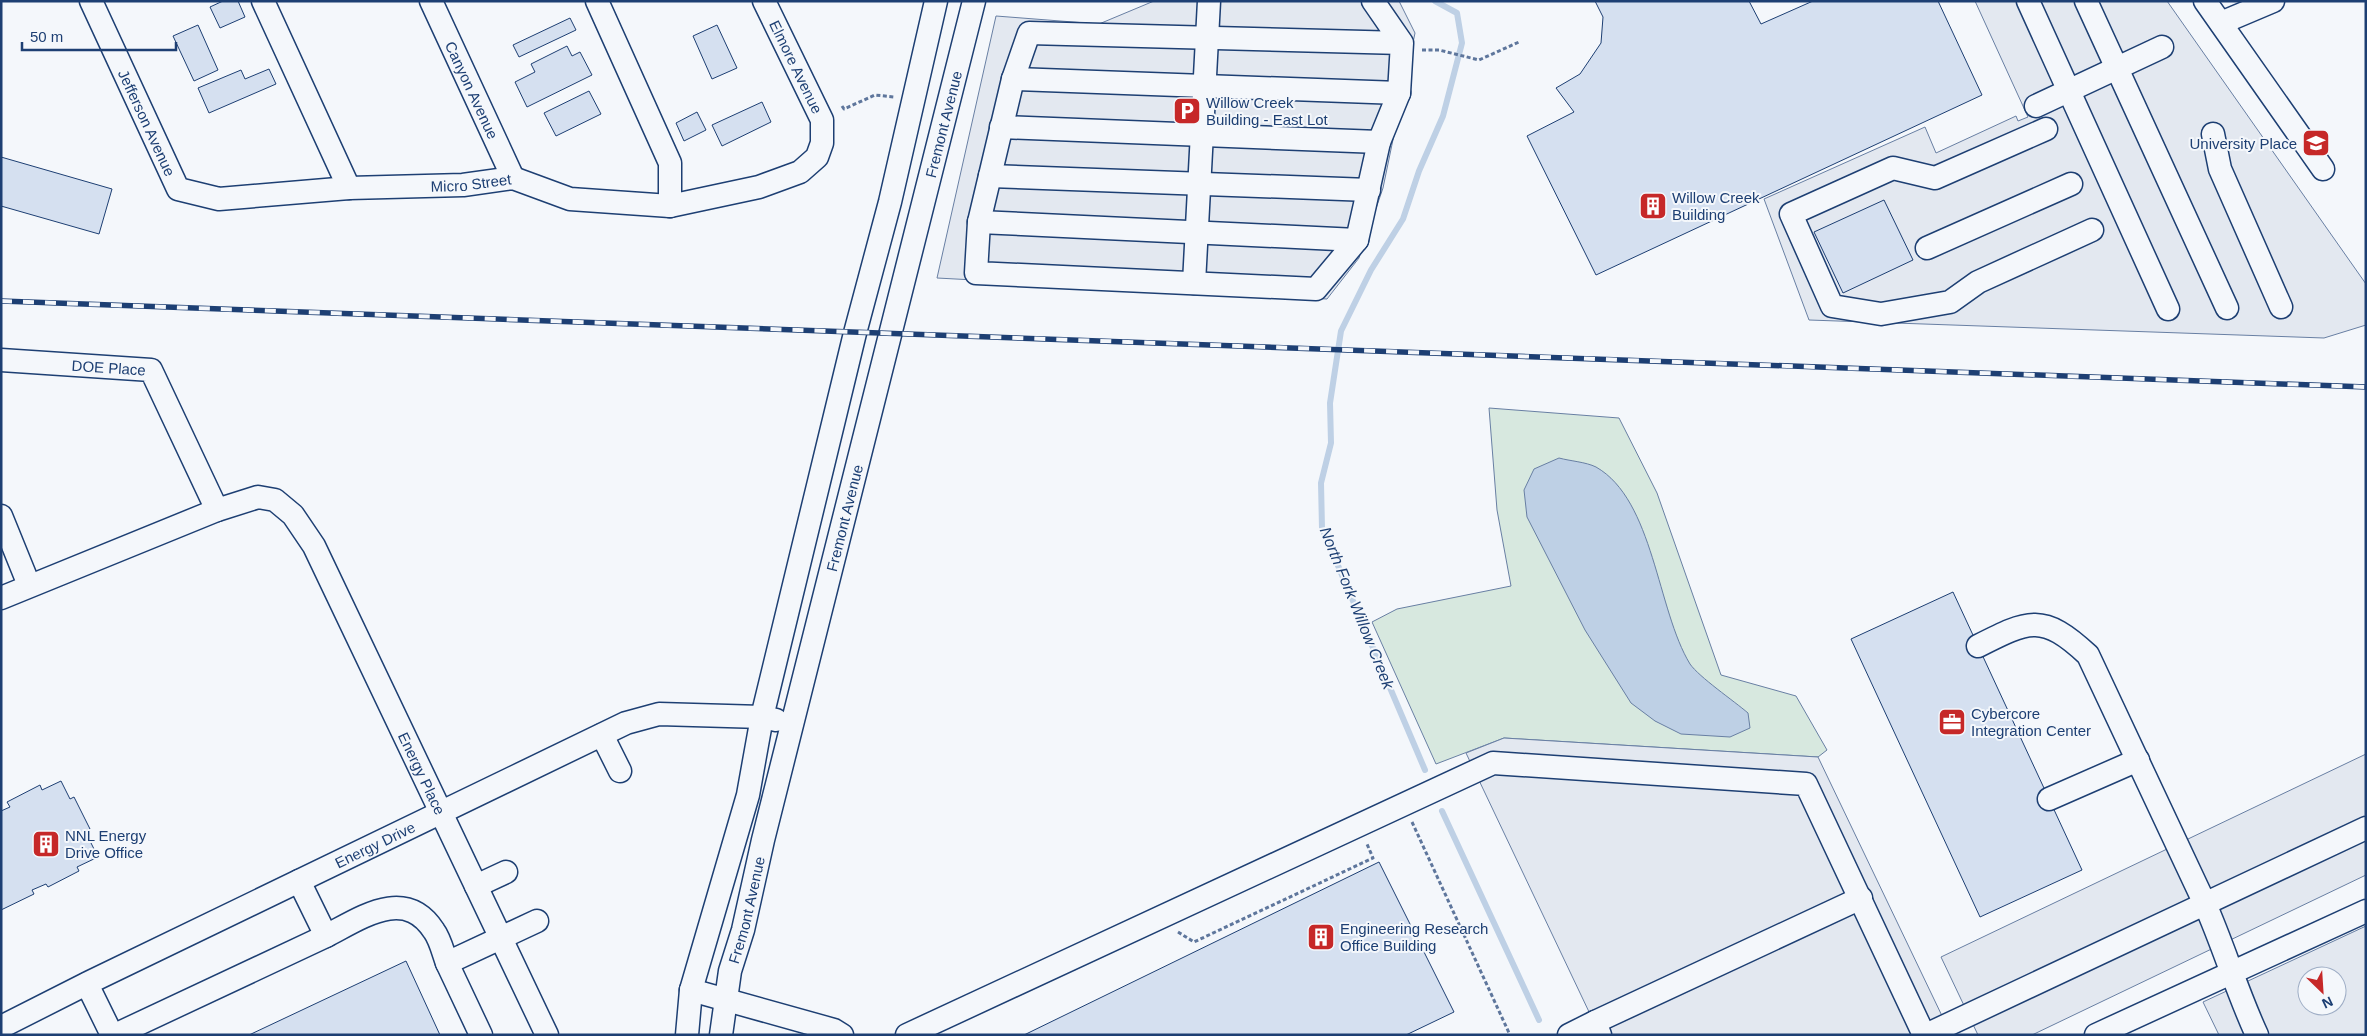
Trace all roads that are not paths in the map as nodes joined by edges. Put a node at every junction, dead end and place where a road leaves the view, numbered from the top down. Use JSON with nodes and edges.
{"nodes":[{"id":1,"x":91,"y":1,"type":"edge"},
{"id":2,"x":263,"y":1,"type":"edge"},
{"id":3,"x":431,"y":1,"type":"edge"},
{"id":4,"x":597,"y":1,"type":"edge"},
{"id":5,"x":764,"y":1,"type":"edge"},
{"id":6,"x":936,"y":1,"type":"edge"},
{"id":7,"x":974,"y":1,"type":"edge"},
{"id":8,"x":1209,"y":1,"type":"edge"},
{"id":9,"x":1373,"y":1,"type":"edge"},
{"id":10,"x":2028,"y":1,"type":"edge"},
{"id":11,"x":2086,"y":1,"type":"edge"},
{"id":12,"x":2205,"y":1,"type":"edge"},
{"id":13,"x":2272,"y":1,"type":"edge"},
{"id":14,"x":2221,"y":23,"type":"junction"},
{"id":15,"x":1208,"y":38,"type":"junction"},
{"id":16,"x":1409,"y":48,"type":"junction"},
{"id":17,"x":2162,"y":48,"type":"dead end"},
{"id":18,"x":2116,"y":68,"type":"junction"},
{"id":19,"x":1013,"y":79,"type":"junction"},
{"id":20,"x":1205,"y":86,"type":"junction"},
{"id":21,"x":2069,"y":91,"type":"junction"},
{"id":22,"x":1399,"y":93,"type":"junction"},
{"id":23,"x":2036,"y":106,"type":"dead end"},
{"id":24,"x":1001,"y":127,"type":"junction"},
{"id":25,"x":2046,"y":129,"type":"dead end"},
{"id":26,"x":822,"y":133,"type":"joint"},
{"id":27,"x":2213,"y":134,"type":"dead end"},
{"id":28,"x":1202,"y":135,"type":"junction"},
{"id":29,"x":1379,"y":142,"type":"junction"},
{"id":30,"x":2323,"y":169,"type":"dead end"},
{"id":31,"x":990,"y":176,"type":"junction"},
{"id":32,"x":513,"y":178,"type":"junction"},
{"id":33,"x":1200,"y":184,"type":"junction"},
{"id":34,"x":2071,"y":184,"type":"dead end"},
{"id":35,"x":349,"y":188,"type":"junction"},
{"id":36,"x":178,"y":189,"type":"joint"},
{"id":37,"x":1369,"y":190,"type":"junction"},
{"id":38,"x":670,"y":206,"type":"junction"},
{"id":39,"x":979,"y":222,"type":"junction"},
{"id":40,"x":2092,"y":230,"type":"dead end"},
{"id":41,"x":1198,"y":233,"type":"junction"},
{"id":42,"x":1357,"y":240,"type":"junction"},
{"id":43,"x":1927,"y":248,"type":"dead end"},
{"id":44,"x":1194,"y":283,"type":"junction"},
{"id":45,"x":2280,"y":307,"type":"dead end"},
{"id":46,"x":2168,"y":308,"type":"dead end"},
{"id":47,"x":2227,"y":308,"type":"dead end"},
{"id":48,"x":1,"y":360,"type":"edge"},
{"id":49,"x":217,"y":510,"type":"junction"},
{"id":50,"x":1,"y":516,"type":"edge"},
{"id":51,"x":30,"y":585,"type":"junction"},
{"id":52,"x":1,"y":598,"type":"edge"},
{"id":53,"x":1978,"y":646,"type":"dead end"},
{"id":54,"x":762,"y":717,"type":"junction"},
{"id":55,"x":793,"y":723,"type":"junction"},
{"id":56,"x":602,"y":735,"type":"junction"},
{"id":57,"x":2138,"y":760,"type":"junction"},
{"id":58,"x":620,"y":771,"type":"dead end"},
{"id":59,"x":2049,"y":799,"type":"dead end"},
{"id":60,"x":441,"y":813,"type":"junction"},
{"id":61,"x":2366,"y":828,"type":"edge"},
{"id":62,"x":506,"y":872,"type":"dead end"},
{"id":63,"x":299,"y":881,"type":"junction"},
{"id":64,"x":476,"y":886,"type":"junction"},
{"id":65,"x":1861,"y":898,"type":"junction"},
{"id":66,"x":2205,"y":904,"type":"junction"},
{"id":67,"x":2366,"y":911,"type":"edge"},
{"id":68,"x":537,"y":921,"type":"dead end"},
{"id":69,"x":326,"y":936,"type":"junction"},
{"id":70,"x":501,"y":938,"type":"junction"},
{"id":71,"x":447,"y":963,"type":"junction"},
{"id":72,"x":2231,"y":972,"type":"junction"},
{"id":73,"x":86,"y":984,"type":"junction"},
{"id":74,"x":691,"y":990,"type":"junction"},
{"id":75,"x":726,"y":1000,"type":"junction"},
{"id":76,"x":1,"y":1027,"type":"edge"},
{"id":77,"x":1597,"y":1029,"type":"edge"},
{"id":78,"x":913,"y":1033,"type":"edge"},
{"id":79,"x":114,"y":1035,"type":"edge"},
{"id":80,"x":481,"y":1035,"type":"edge"},
{"id":81,"x":547,"y":1035,"type":"edge"},
{"id":82,"x":687,"y":1035,"type":"edge"},
{"id":83,"x":721,"y":1035,"type":"edge"},
{"id":84,"x":842,"y":1035,"type":"edge"},
{"id":85,"x":1569,"y":1035,"type":"edge"},
{"id":86,"x":1925,"y":1035,"type":"edge"},
{"id":87,"x":2096,"y":1035,"type":"edge"},
{"id":88,"x":2257,"y":1035,"type":"edge"}],
"edges":[{"from":1,"to":36,"type":"street","name":"Jefferson Avenue"},
{"from":2,"to":35,"type":"street"},
{"from":3,"to":32,"type":"street","name":"Canyon Avenue"},
{"from":4,"to":38,"type":"street"},
{"from":5,"to":26,"type":"street","name":"Elmore Avenue"},
{"from":6,"to":54,"type":"street","name":"Fremont Avenue"},
{"from":7,"to":55,"type":"street","name":"Fremont Avenue"},
{"from":8,"to":15,"type":"street"},
{"from":9,"to":16,"type":"street"},
{"from":10,"to":21,"type":"street"},
{"from":11,"to":18,"type":"street"},
{"from":12,"to":14,"type":"street"},
{"from":13,"to":14,"type":"street"},
{"from":14,"to":30,"type":"street"},
{"from":15,"to":16,"type":"street"},
{"from":15,"to":19,"type":"street"},
{"from":15,"to":20,"type":"street"},
{"from":16,"to":22,"type":"street"},
{"from":17,"to":18,"type":"street"},
{"from":18,"to":21,"type":"street"},
{"from":18,"to":47,"type":"street"},
{"from":19,"to":20,"type":"street"},
{"from":19,"to":24,"type":"street"},
{"from":20,"to":22,"type":"street"},
{"from":20,"to":28,"type":"street"},
{"from":21,"to":23,"type":"street"},
{"from":21,"to":46,"type":"street"},
{"from":22,"to":29,"type":"street"},
{"from":24,"to":28,"type":"street"},
{"from":24,"to":31,"type":"street"},
{"from":25,"to":40,"type":"street"},
{"from":26,"to":38,"type":"street","name":"Micro Street"},
{"from":27,"to":45,"type":"street"},
{"from":28,"to":29,"type":"street"},
{"from":28,"to":33,"type":"street"},
{"from":29,"to":37,"type":"street"},
{"from":31,"to":33,"type":"street"},
{"from":31,"to":39,"type":"street"},
{"from":32,"to":35,"type":"street","name":"Micro Street"},
{"from":32,"to":38,"type":"street","name":"Micro Street"},
{"from":33,"to":37,"type":"street"},
{"from":33,"to":41,"type":"street"},
{"from":34,"to":43,"type":"street"},
{"from":35,"to":36,"type":"street","name":"Micro Street"},
{"from":37,"to":42,"type":"street"},
{"from":39,"to":41,"type":"street"},
{"from":39,"to":44,"type":"street"},
{"from":41,"to":42,"type":"street"},
{"from":41,"to":44,"type":"street"},
{"from":42,"to":44,"type":"street"},
{"from":48,"to":49,"type":"street","name":"DOE Place"},
{"from":49,"to":51,"type":"street"},
{"from":49,"to":60,"type":"street","name":"Energy Place"},
{"from":50,"to":51,"type":"street"},
{"from":51,"to":52,"type":"street"},
{"from":53,"to":57,"type":"street"},
{"from":54,"to":55,"type":"street","name":"Energy Drive"},
{"from":54,"to":56,"type":"street","name":"Energy Drive"},
{"from":54,"to":74,"type":"street","name":"Fremont Avenue"},
{"from":55,"to":75,"type":"street","name":"Fremont Avenue"},
{"from":56,"to":58,"type":"street"},
{"from":56,"to":60,"type":"street","name":"Energy Drive"},
{"from":57,"to":59,"type":"street"},
{"from":57,"to":66,"type":"street"},
{"from":60,"to":63,"type":"street","name":"Energy Drive"},
{"from":60,"to":64,"type":"street","name":"Energy Place"},
{"from":61,"to":66,"type":"street"},
{"from":62,"to":64,"type":"street"},
{"from":63,"to":69,"type":"street"},
{"from":63,"to":73,"type":"street","name":"Energy Drive"},
{"from":64,"to":70,"type":"street","name":"Energy Place"},
{"from":65,"to":77,"type":"street"},
{"from":65,"to":78,"type":"street"},
{"from":65,"to":86,"type":"street"},
{"from":66,"to":72,"type":"street"},
{"from":66,"to":86,"type":"street"},
{"from":67,"to":72,"type":"street"},
{"from":68,"to":70,"type":"street"},
{"from":69,"to":71,"type":"street"},
{"from":69,"to":79,"type":"street"},
{"from":70,"to":71,"type":"street"},
{"from":70,"to":81,"type":"street","name":"Energy Place"},
{"from":71,"to":80,"type":"street"},
{"from":72,"to":87,"type":"street"},
{"from":72,"to":88,"type":"street"},
{"from":73,"to":76,"type":"street","name":"Energy Drive"},
{"from":73,"to":79,"type":"street"},
{"from":74,"to":75,"type":"street"},
{"from":74,"to":82,"type":"street","name":"Fremont Avenue"},
{"from":75,"to":83,"type":"street","name":"Fremont Avenue"},
{"from":75,"to":84,"type":"street"},
{"from":77,"to":85,"type":"street"}]}
